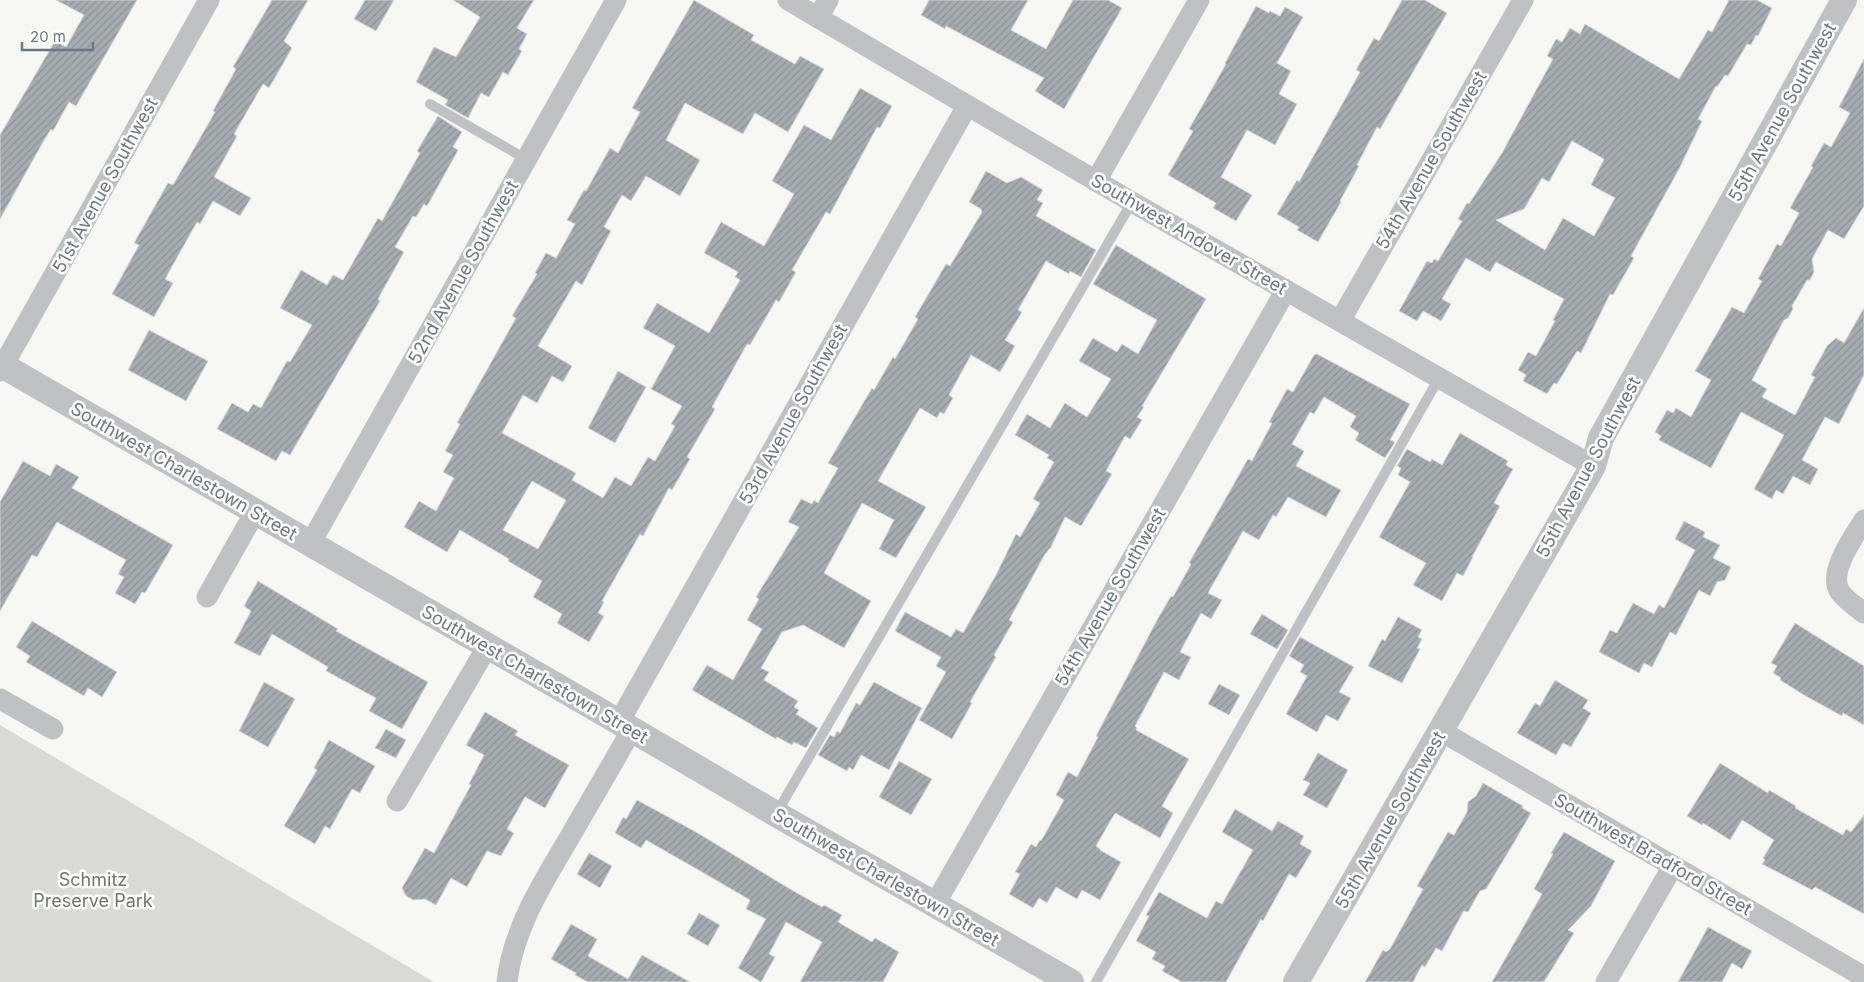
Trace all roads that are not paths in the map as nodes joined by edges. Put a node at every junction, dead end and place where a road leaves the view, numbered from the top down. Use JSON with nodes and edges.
{"nodes":[{"id":1,"x":209,"y":0,"type":"edge"},
{"id":2,"x":616,"y":0,"type":"edge"},
{"id":3,"x":788,"y":0,"type":"edge"},
{"id":4,"x":1199,"y":0,"type":"edge"},
{"id":5,"x":1523,"y":0,"type":"edge"},
{"id":6,"x":1844,"y":0,"type":"edge"},
{"id":7,"x":823,"y":9,"type":"edge"},
{"id":8,"x":430,"y":104,"type":"dead end"},
{"id":9,"x":967,"y":106,"type":"junction"},
{"id":10,"x":526,"y":159,"type":"junction"},
{"id":11,"x":1096,"y":181,"type":"junction"},
{"id":12,"x":1132,"y":202,"type":"junction"},
{"id":13,"x":1286,"y":290,"type":"junction"},
{"id":14,"x":1340,"y":321,"type":"junction"},
{"id":15,"x":1,"y":367,"type":"edge"},
{"id":16,"x":1439,"y":378,"type":"junction"},
{"id":17,"x":1593,"y":466,"type":"junction"},
{"id":18,"x":255,"y":512,"type":"junction"},
{"id":19,"x":1864,"y":520,"type":"edge"},
{"id":20,"x":310,"y":544,"type":"junction"},
{"id":21,"x":207,"y":598,"type":"dead end"},
{"id":22,"x":1864,"y":613,"type":"edge"},
{"id":23,"x":487,"y":647,"type":"junction"},
{"id":24,"x":0,"y":699,"type":"edge"},
{"id":25,"x":626,"y":726,"type":"junction"},
{"id":26,"x":53,"y":729,"type":"dead end"},
{"id":27,"x":1441,"y":731,"type":"junction"},
{"id":28,"x":398,"y":801,"type":"dead end"},
{"id":29,"x":776,"y":814,"type":"junction"},
{"id":30,"x":1673,"y":866,"type":"junction"},
{"id":31,"x":935,"y":904,"type":"junction"},
{"id":32,"x":1864,"y":977,"type":"edge"},
{"id":33,"x":507,"y":982,"type":"edge"},
{"id":34,"x":1071,"y":982,"type":"edge"},
{"id":35,"x":1096,"y":982,"type":"edge"},
{"id":36,"x":1296,"y":982,"type":"edge"},
{"id":37,"x":1606,"y":982,"type":"edge"}],
"edges":[{"from":1,"to":15,"type":"street","name":"51st Avenue Southwest"},
{"from":2,"to":10,"type":"street","name":"52nd Avenue Southwest"},
{"from":3,"to":7,"type":"street","name":"Southwest Andover Street"},
{"from":4,"to":11,"type":"street"},
{"from":5,"to":14,"type":"street","name":"54th Avenue Southwest"},
{"from":6,"to":17,"type":"street","name":"55th Avenue Southwest"},
{"from":7,"to":9,"type":"street","name":"Southwest Andover Street"},
{"from":8,"to":10,"type":"lane"},
{"from":9,"to":11,"type":"street","name":"Southwest Andover Street"},
{"from":9,"to":25,"type":"street","name":"53rd Avenue Southwest"},
{"from":10,"to":20,"type":"street","name":"52nd Avenue Southwest"},
{"from":11,"to":12,"type":"street","name":"Southwest Andover Street"},
{"from":12,"to":13,"type":"street","name":"Southwest Andover Street"},
{"from":12,"to":29,"type":"lane"},
{"from":13,"to":14,"type":"street","name":"Southwest Andover Street"},
{"from":13,"to":31,"type":"street","name":"54th Avenue Southwest"},
{"from":14,"to":16,"type":"street","name":"Southwest Andover Street"},
{"from":15,"to":18,"type":"street","name":"Southwest Charlestown Street"},
{"from":16,"to":17,"type":"street","name":"Southwest Andover Street"},
{"from":16,"to":35,"type":"lane"},
{"from":17,"to":27,"type":"street","name":"55th Avenue Southwest"},
{"from":18,"to":20,"type":"street","name":"Southwest Charlestown Street"},
{"from":18,"to":21,"type":"street"},
{"from":19,"to":22,"type":"street"},
{"from":20,"to":23,"type":"street","name":"Southwest Charlestown Street"},
{"from":23,"to":25,"type":"street","name":"Southwest Charlestown Street"},
{"from":23,"to":28,"type":"street"},
{"from":24,"to":26,"type":"street"},
{"from":25,"to":29,"type":"street","name":"Southwest Charlestown Street"},
{"from":25,"to":33,"type":"street","name":"53rd Avenue Southwest"},
{"from":27,"to":30,"type":"street","name":"Southwest Bradford Street"},
{"from":27,"to":36,"type":"street","name":"55th Avenue Southwest"},
{"from":29,"to":31,"type":"street","name":"Southwest Charlestown Street"},
{"from":30,"to":32,"type":"street","name":"Southwest Bradford Street"},
{"from":30,"to":37,"type":"street"},
{"from":31,"to":34,"type":"street","name":"Southwest Charlestown Street"}]}
